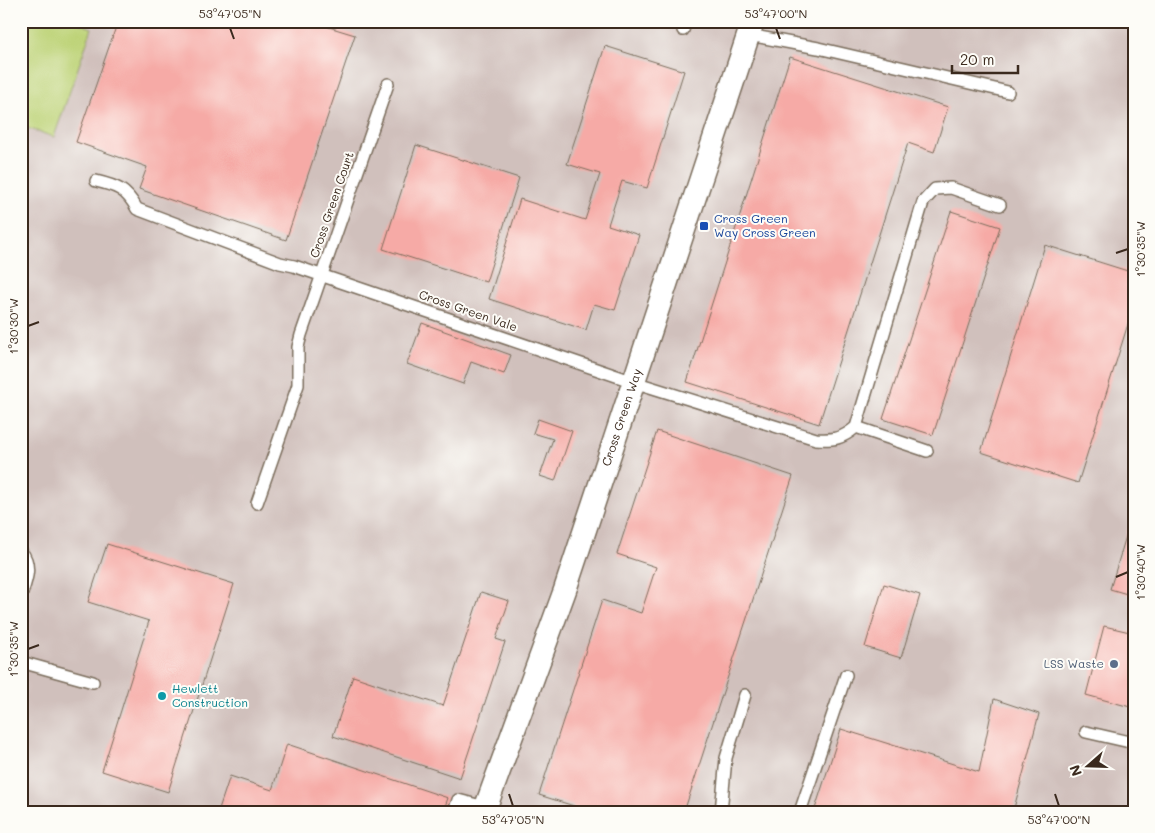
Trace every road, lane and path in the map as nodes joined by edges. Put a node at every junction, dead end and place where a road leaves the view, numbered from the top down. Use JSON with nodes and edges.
{"nodes":[{"id":1,"x":751,"y":28,"type":"edge"},
{"id":2,"x":388,"y":84,"type":"dead end"},
{"id":3,"x":1008,"y":92,"type":"dead end"},
{"id":4,"x":96,"y":181,"type":"dead end"},
{"id":5,"x":1000,"y":205,"type":"dead end"},
{"id":6,"x":322,"y":275,"type":"junction"},
{"id":7,"x":634,"y":382,"type":"junction"},
{"id":8,"x":856,"y":427,"type":"junction"},
{"id":9,"x":927,"y":451,"type":"dead end"},
{"id":10,"x":257,"y":503,"type":"dead end"},
{"id":11,"x":21,"y":551,"type":"edge"},
{"id":12,"x":21,"y":596,"type":"edge"},
{"id":13,"x":21,"y":662,"type":"edge"},
{"id":14,"x":846,"y":674,"type":"dead end"},
{"id":15,"x":93,"y":682,"type":"dead end"},
{"id":16,"x":746,"y":695,"type":"dead end"},
{"id":17,"x":1086,"y":732,"type":"dead end"},
{"id":18,"x":1134,"y":742,"type":"edge"},
{"id":19,"x":485,"y":809,"type":"edge"},
{"id":20,"x":454,"y":812,"type":"edge"},
{"id":21,"x":721,"y":812,"type":"edge"},
{"id":22,"x":800,"y":812,"type":"edge"}],
"edges":[{"from":1,"to":3,"type":"lane"},
{"from":1,"to":7,"type":"street","name":"Cross Green Way"},
{"from":2,"to":6,"type":"lane","name":"Cross Green Court"},
{"from":4,"to":6,"type":"lane","name":"Cross Green Vale"},
{"from":5,"to":8,"type":"lane"},
{"from":6,"to":7,"type":"lane","name":"Cross Green Vale"},
{"from":6,"to":10,"type":"lane","name":"Cross Green Court"},
{"from":7,"to":8,"type":"lane","name":"Cross Green Vale"},
{"from":7,"to":19,"type":"street","name":"Cross Green Way"},
{"from":8,"to":9,"type":"lane"},
{"from":11,"to":12,"type":"lane"},
{"from":13,"to":15,"type":"lane"},
{"from":14,"to":22,"type":"lane"},
{"from":16,"to":21,"type":"lane"},
{"from":17,"to":18,"type":"lane"},
{"from":19,"to":20,"type":"lane"}]}
